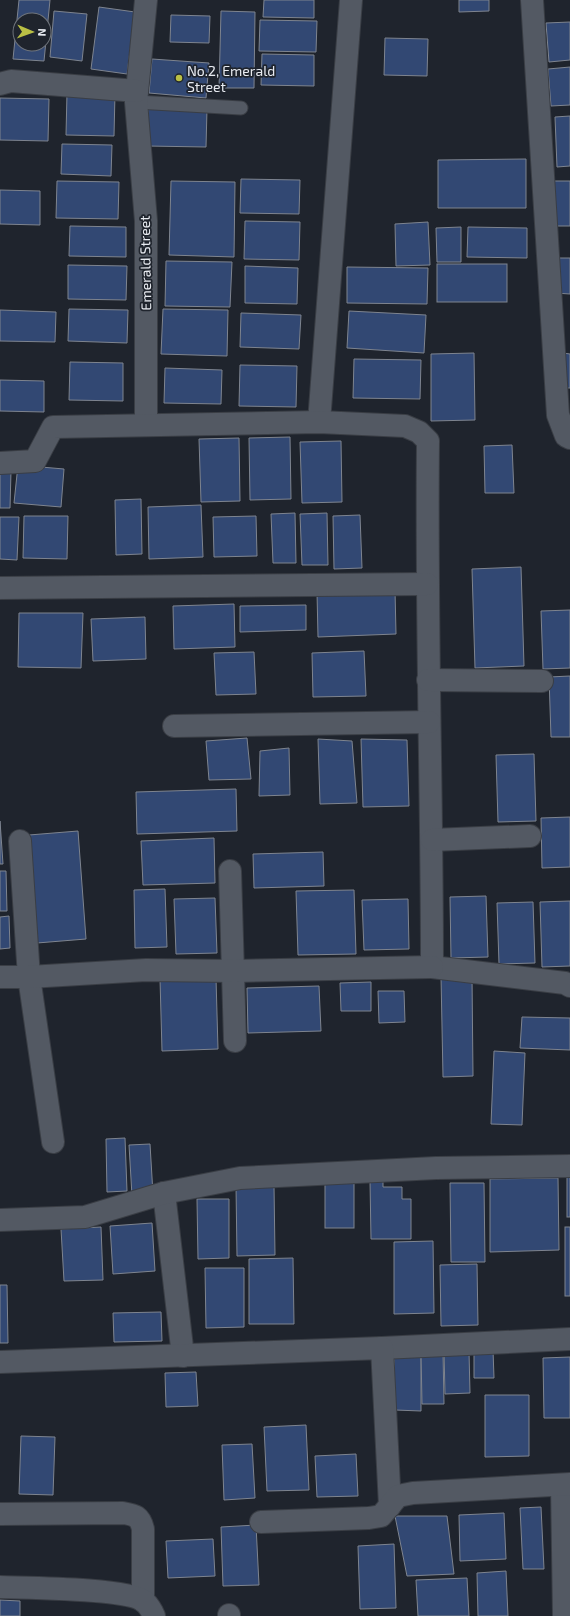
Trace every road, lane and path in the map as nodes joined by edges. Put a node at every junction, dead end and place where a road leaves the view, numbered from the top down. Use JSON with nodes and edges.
{"nodes":[{"id":1,"x":146,"y":0,"type":"edge"},
{"id":2,"x":351,"y":0,"type":"edge"},
{"id":3,"x":532,"y":0,"type":"edge"},
{"id":4,"x":0,"y":84,"type":"edge"},
{"id":5,"x":137,"y":96,"type":"junction"},
{"id":6,"x":242,"y":108,"type":"dead end"},
{"id":7,"x":319,"y":422,"type":"junction"},
{"id":8,"x":146,"y":425,"type":"junction"},
{"id":9,"x":570,"y":438,"type":"edge"},
{"id":10,"x":0,"y":463,"type":"edge"},
{"id":11,"x":427,"y":584,"type":"junction"},
{"id":12,"x":0,"y":588,"type":"edge"},
{"id":13,"x":428,"y":680,"type":"junction"},
{"id":14,"x":542,"y":681,"type":"dead end"},
{"id":15,"x":429,"y":722,"type":"junction"},
{"id":16,"x":174,"y":726,"type":"dead end"},
{"id":17,"x":530,"y":836,"type":"dead end"},
{"id":18,"x":432,"y":840,"type":"junction"},
{"id":19,"x":20,"y":841,"type":"dead end"},
{"id":20,"x":230,"y":872,"type":"dead end"},
{"id":21,"x":432,"y":967,"type":"junction"},
{"id":22,"x":234,"y":971,"type":"junction"},
{"id":23,"x":0,"y":977,"type":"edge"},
{"id":24,"x":29,"y":977,"type":"junction"},
{"id":25,"x":570,"y":986,"type":"edge"},
{"id":26,"x":235,"y":1041,"type":"dead end"},
{"id":27,"x":53,"y":1142,"type":"dead end"},
{"id":28,"x":570,"y":1166,"type":"edge"},
{"id":29,"x":164,"y":1193,"type":"junction"},
{"id":30,"x":0,"y":1220,"type":"edge"},
{"id":31,"x":570,"y":1339,"type":"edge"},
{"id":32,"x":382,"y":1348,"type":"junction"},
{"id":33,"x":183,"y":1356,"type":"junction"},
{"id":34,"x":0,"y":1362,"type":"edge"},
{"id":35,"x":566,"y":1485,"type":"edge"},
{"id":36,"x":390,"y":1506,"type":"junction"},
{"id":37,"x":0,"y":1514,"type":"edge"},
{"id":38,"x":261,"y":1522,"type":"dead end"},
{"id":39,"x":0,"y":1587,"type":"edge"},
{"id":40,"x":149,"y":1608,"type":"edge"},
{"id":41,"x":564,"y":1616,"type":"edge"}],
"edges":[{"from":1,"to":5,"type":"street","name":"Emerald Street"},
{"from":2,"to":7,"type":"street"},
{"from":3,"to":9,"type":"street"},
{"from":4,"to":5,"type":"street"},
{"from":5,"to":6,"type":"lane"},
{"from":5,"to":8,"type":"street","name":"Emerald Street"},
{"from":7,"to":8,"type":"street"},
{"from":7,"to":11,"type":"street"},
{"from":8,"to":10,"type":"street"},
{"from":11,"to":12,"type":"street"},
{"from":11,"to":13,"type":"street"},
{"from":13,"to":14,"type":"street"},
{"from":13,"to":15,"type":"street"},
{"from":15,"to":16,"type":"street"},
{"from":15,"to":18,"type":"street"},
{"from":17,"to":18,"type":"street"},
{"from":18,"to":21,"type":"street"},
{"from":19,"to":24,"type":"street"},
{"from":20,"to":22,"type":"street"},
{"from":21,"to":22,"type":"street"},
{"from":21,"to":25,"type":"street"},
{"from":22,"to":24,"type":"street"},
{"from":22,"to":26,"type":"street"},
{"from":23,"to":24,"type":"street"},
{"from":24,"to":27,"type":"street"},
{"from":28,"to":29,"type":"street"},
{"from":29,"to":30,"type":"street"},
{"from":29,"to":33,"type":"street"},
{"from":31,"to":32,"type":"street"},
{"from":32,"to":33,"type":"street"},
{"from":32,"to":36,"type":"street"},
{"from":33,"to":34,"type":"street"},
{"from":35,"to":36,"type":"street"},
{"from":35,"to":41,"type":"street"},
{"from":36,"to":38,"type":"street"},
{"from":37,"to":40,"type":"street"},
{"from":39,"to":40,"type":"street"}]}
